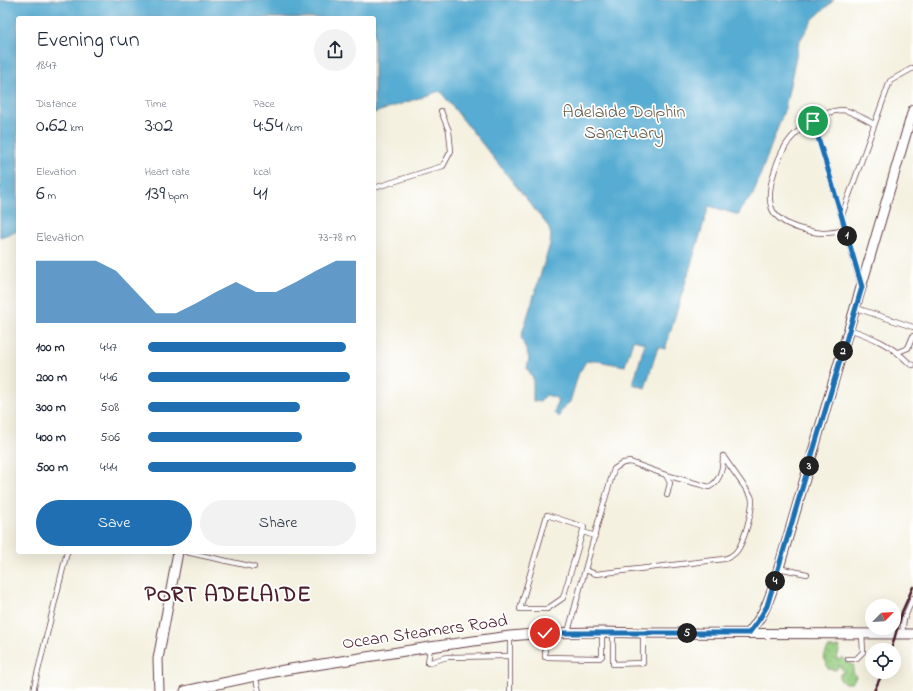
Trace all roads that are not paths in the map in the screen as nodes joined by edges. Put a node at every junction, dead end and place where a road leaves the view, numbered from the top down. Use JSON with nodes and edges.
{"nodes":[{"id":1,"x":913,"y":68,"type":"edge"},
{"id":2,"x":913,"y":110,"type":"edge"},
{"id":3,"x":441,"y":111,"type":"dead end"},
{"id":4,"x":813,"y":121,"type":"junction"},
{"id":5,"x":874,"y":124,"type":"junction"},
{"id":6,"x":376,"y":187,"type":"edge"},
{"id":7,"x":842,"y":215,"type":"junction"},
{"id":8,"x":846,"y":230,"type":"junction"},
{"id":9,"x":862,"y":287,"type":"junction"},
{"id":10,"x":856,"y":308,"type":"junction"},
{"id":11,"x":913,"y":327,"type":"edge"},
{"id":12,"x":849,"y":329,"type":"junction"},
{"id":13,"x":913,"y":336,"type":"edge"},
{"id":14,"x":898,"y":352,"type":"junction"},
{"id":15,"x":913,"y":365,"type":"edge"},
{"id":16,"x":666,"y":475,"type":"junction"},
{"id":17,"x":667,"y":495,"type":"dead end"},
{"id":18,"x":583,"y":532,"type":"junction"},
{"id":19,"x":595,"y":536,"type":"junction"},
{"id":20,"x":66,"y":554,"type":"edge"},
{"id":21,"x":178,"y":554,"type":"edge"},
{"id":22,"x":195,"y":554,"type":"edge"},
{"id":23,"x":254,"y":567,"type":"dead end"},
{"id":24,"x":778,"y":568,"type":"junction"},
{"id":25,"x":585,"y":570,"type":"junction"},
{"id":26,"x":807,"y":574,"type":"dead end"},
{"id":27,"x":913,"y":598,"type":"edge"},
{"id":28,"x":568,"y":632,"type":"junction"},
{"id":29,"x":602,"y":632,"type":"junction"},
{"id":30,"x":613,"y":632,"type":"junction"},
{"id":31,"x":545,"y":633,"type":"junction"},
{"id":32,"x":643,"y":633,"type":"junction"},
{"id":33,"x":749,"y":633,"type":"junction"},
{"id":34,"x":862,"y":633,"type":"junction"},
{"id":35,"x":902,"y":634,"type":"junction"},
{"id":36,"x":913,"y":634,"type":"edge"},
{"id":37,"x":510,"y":636,"type":"junction"},
{"id":38,"x":430,"y":646,"type":"junction"},
{"id":39,"x":510,"y":656,"type":"junction"},
{"id":40,"x":848,"y":659,"type":"dead end"},
{"id":41,"x":255,"y":676,"type":"junction"},
{"id":42,"x":32,"y":691,"type":"edge"},
{"id":43,"x":159,"y":691,"type":"edge"},
{"id":44,"x":185,"y":691,"type":"edge"},
{"id":45,"x":259,"y":691,"type":"edge"},
{"id":46,"x":510,"y":691,"type":"edge"}],
"edges":[{"from":1,"to":5,"type":"lane"},
{"from":2,"to":9,"type":"street"},
{"from":3,"to":6,"type":"lane"},
{"from":4,"to":5,"type":"lane"},
{"from":4,"to":7,"type":"lane"},
{"from":4,"to":8,"type":"lane"},
{"from":5,"to":7,"type":"lane"},
{"from":7,"to":8,"type":"lane"},
{"from":8,"to":9,"type":"lane"},
{"from":9,"to":10,"type":"street"},
{"from":10,"to":11,"type":"lane"},
{"from":10,"to":12,"type":"street"},
{"from":12,"to":14,"type":"lane"},
{"from":12,"to":24,"type":"street"},
{"from":13,"to":14,"type":"lane"},
{"from":14,"to":15,"type":"lane"},
{"from":16,"to":17,"type":"lane"},
{"from":16,"to":19,"type":"lane"},
{"from":16,"to":25,"type":"lane"},
{"from":18,"to":18,"type":"lane"},
{"from":18,"to":19,"type":"lane"},
{"from":19,"to":25,"type":"lane"},
{"from":20,"to":42,"type":"lane"},
{"from":21,"to":43,"type":"street"},
{"from":22,"to":23,"type":"lane"},
{"from":24,"to":26,"type":"lane"},
{"from":24,"to":33,"type":"street"},
{"from":25,"to":28,"type":"lane"},
{"from":27,"to":35,"type":"lane"},
{"from":28,"to":29,"type":"street","name":"Ocean Steamers Road"},
{"from":28,"to":31,"type":"street","name":"Ocean Steamers Road"},
{"from":29,"to":30,"type":"street","name":"Ocean Steamers Road"},
{"from":29,"to":31,"type":"lane"},
{"from":30,"to":32,"type":"street","name":"Ocean Steamers Road"},
{"from":30,"to":32,"type":"lane"},
{"from":31,"to":37,"type":"street","name":"Ocean Steamers Road"},
{"from":32,"to":33,"type":"street","name":"Ocean Steamers Road"},
{"from":33,"to":34,"type":"street","name":"Ocean Steamers Road"},
{"from":34,"to":35,"type":"street","name":"Ocean Steamers Road"},
{"from":34,"to":40,"type":"lane"},
{"from":35,"to":36,"type":"street","name":"Ocean Steamers Road"},
{"from":37,"to":38,"type":"street","name":"Ocean Steamers Road"},
{"from":37,"to":39,"type":"lane"},
{"from":38,"to":39,"type":"lane"},
{"from":38,"to":41,"type":"street","name":"Ocean Steamers Road"},
{"from":39,"to":46,"type":"lane"},
{"from":41,"to":44,"type":"street","name":"Ocean Steamers Road"},
{"from":41,"to":45,"type":"lane"}]}
